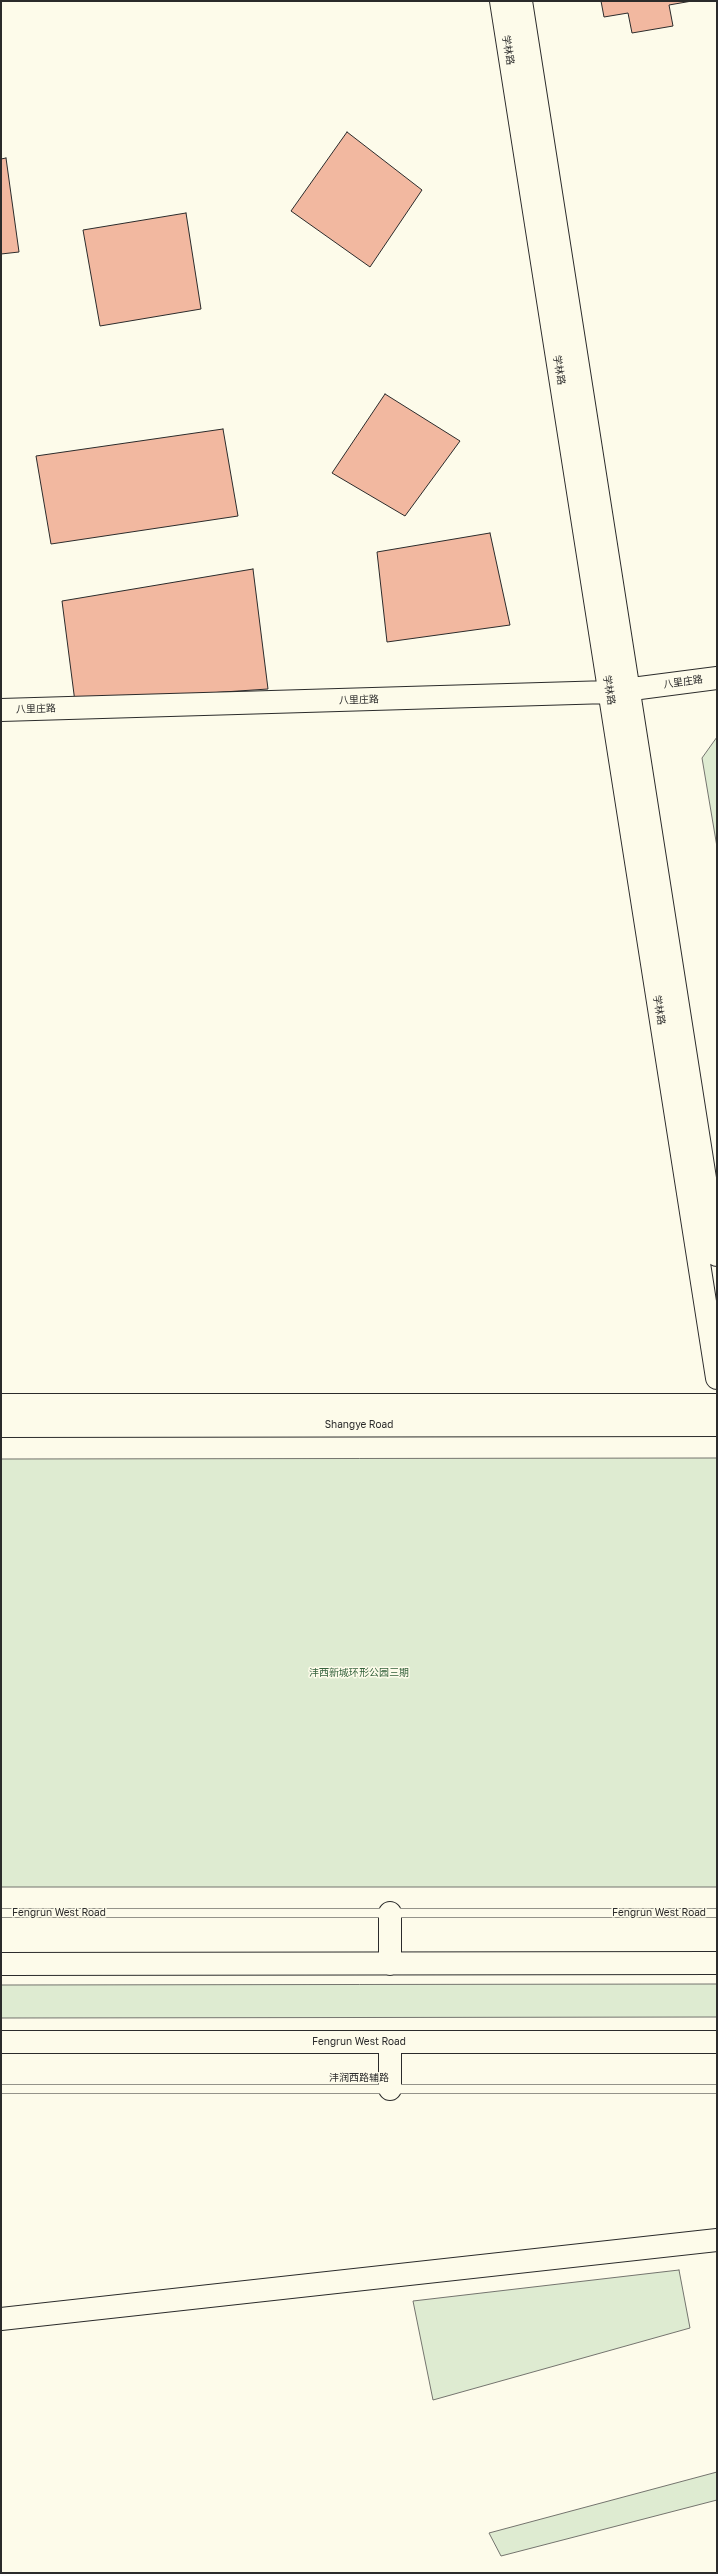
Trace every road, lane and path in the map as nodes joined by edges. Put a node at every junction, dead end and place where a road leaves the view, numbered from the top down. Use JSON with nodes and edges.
{"nodes":[{"id":1,"x":501,"y":1,"type":"edge"},
{"id":2,"x":521,"y":1,"type":"edge"},
{"id":3,"x":717,"y":678,"type":"edge"},
{"id":4,"x":619,"y":691,"type":"junction"},
{"id":5,"x":1,"y":710,"type":"edge"},
{"id":6,"x":717,"y":1254,"type":"edge"},
{"id":7,"x":717,"y":1378,"type":"edge"},
{"id":8,"x":1,"y":1405,"type":"edge"},
{"id":9,"x":717,"y":1405,"type":"edge"},
{"id":10,"x":717,"y":1425,"type":"edge"},
{"id":11,"x":1,"y":1426,"type":"edge"},
{"id":12,"x":1,"y":1913,"type":"edge"},
{"id":13,"x":390,"y":1913,"type":"junction"},
{"id":14,"x":717,"y":1913,"type":"edge"},
{"id":15,"x":717,"y":1963,"type":"edge"},
{"id":16,"x":1,"y":1964,"type":"edge"},
{"id":17,"x":390,"y":1964,"type":"junction"},
{"id":18,"x":1,"y":2042,"type":"edge"},
{"id":19,"x":390,"y":2042,"type":"junction"},
{"id":20,"x":717,"y":2042,"type":"edge"},
{"id":21,"x":1,"y":2089,"type":"edge"},
{"id":22,"x":390,"y":2089,"type":"junction"},
{"id":23,"x":717,"y":2089,"type":"edge"},
{"id":24,"x":717,"y":2240,"type":"edge"},
{"id":25,"x":1,"y":2319,"type":"edge"}],
"edges":[{"from":1,"to":4,"type":"street","name":"学林路"},
{"from":2,"to":4,"type":"street","name":"学林路"},
{"from":3,"to":4,"type":"street","name":"八里庄路"},
{"from":4,"to":5,"type":"street","name":"八里庄路"},
{"from":4,"to":6,"type":"street","name":"学林路"},
{"from":4,"to":7,"type":"street","name":"学林路"},
{"from":8,"to":9,"type":"street","name":"Shangye Road"},
{"from":10,"to":11,"type":"street","name":"Shangye Road"},
{"from":12,"to":13,"type":"lane","name":"Fengrun West Road"},
{"from":13,"to":14,"type":"lane","name":"Fengrun West Road"},
{"from":13,"to":17,"type":"street"},
{"from":15,"to":17,"type":"street"},
{"from":16,"to":17,"type":"street"},
{"from":18,"to":19,"type":"street","name":"Fengrun West Road"},
{"from":19,"to":20,"type":"street","name":"Fengrun West Road"},
{"from":19,"to":22,"type":"street"},
{"from":21,"to":22,"type":"lane","name":"沣润西路辅路"},
{"from":22,"to":23,"type":"lane","name":"沣润西路辅路"},
{"from":24,"to":25,"type":"street"}]}
